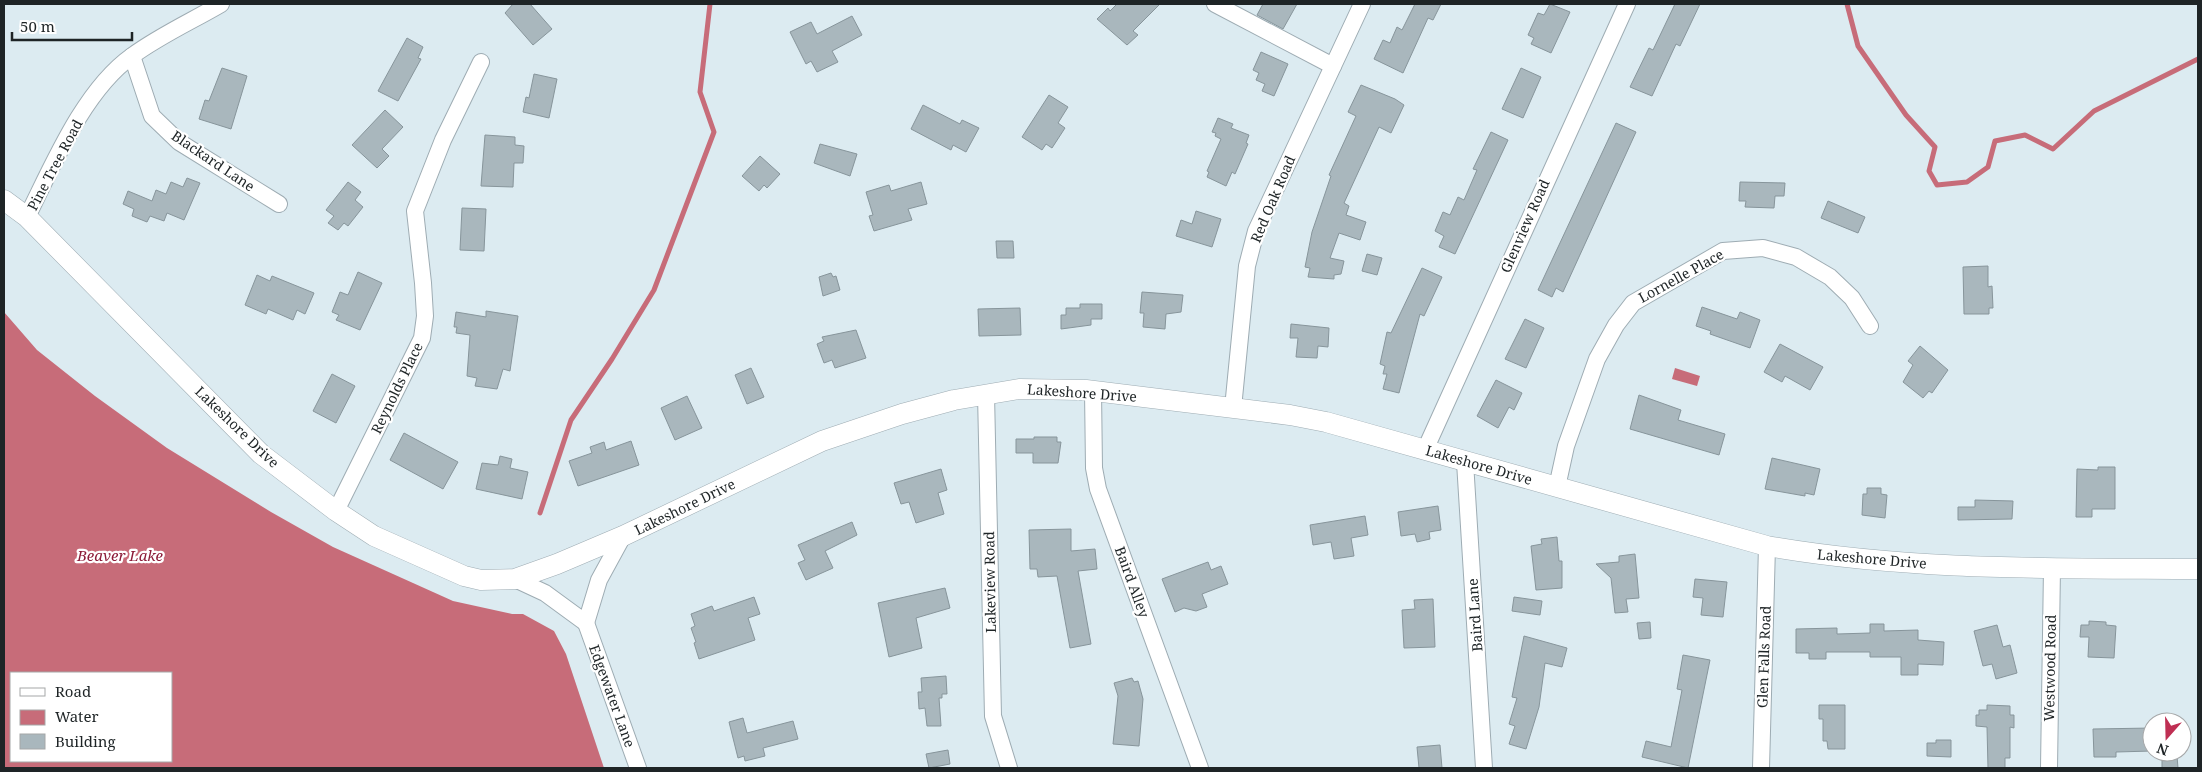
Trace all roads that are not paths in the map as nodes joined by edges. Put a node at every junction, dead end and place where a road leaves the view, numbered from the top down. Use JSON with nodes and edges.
{"nodes":[{"id":1,"x":221,"y":4,"type":"edge"},
{"id":2,"x":1215,"y":4,"type":"edge"},
{"id":3,"x":1362,"y":4,"type":"edge"},
{"id":4,"x":1628,"y":4,"type":"edge"},
{"id":5,"x":132,"y":56,"type":"junction"},
{"id":6,"x":481,"y":62,"type":"dead end"},
{"id":7,"x":1333,"y":66,"type":"junction"},
{"id":8,"x":4,"y":200,"type":"edge"},
{"id":9,"x":279,"y":204,"type":"dead end"},
{"id":10,"x":27,"y":217,"type":"junction"},
{"id":11,"x":1870,"y":326,"type":"dead end"},
{"id":12,"x":1093,"y":391,"type":"junction"},
{"id":13,"x":986,"y":394,"type":"junction"},
{"id":14,"x":1233,"y":408,"type":"junction"},
{"id":15,"x":1425,"y":450,"type":"junction"},
{"id":16,"x":1465,"y":462,"type":"junction"},
{"id":17,"x":1558,"y":487,"type":"junction"},
{"id":18,"x":336,"y":511,"type":"junction"},
{"id":19,"x":623,"y":536,"type":"junction"},
{"id":20,"x":1767,"y":546,"type":"junction"},
{"id":21,"x":2052,"y":568,"type":"junction"},
{"id":22,"x":2198,"y":569,"type":"edge"},
{"id":23,"x":515,"y":579,"type":"junction"},
{"id":24,"x":586,"y":623,"type":"junction"},
{"id":25,"x":638,"y":768,"type":"edge"},
{"id":26,"x":1009,"y":768,"type":"edge"},
{"id":27,"x":1200,"y":768,"type":"edge"},
{"id":28,"x":1484,"y":768,"type":"edge"},
{"id":29,"x":1761,"y":768,"type":"edge"},
{"id":30,"x":2049,"y":768,"type":"edge"}],
"edges":[{"from":1,"to":5,"type":"street","name":"Pine Tree Road"},
{"from":2,"to":7,"type":"street"},
{"from":3,"to":7,"type":"street","name":"Red Oak Road"},
{"from":4,"to":15,"type":"street","name":"Glenview Road"},
{"from":5,"to":9,"type":"street","name":"Blackard Lane"},
{"from":5,"to":10,"type":"street","name":"Pine Tree Road"},
{"from":6,"to":18,"type":"street","name":"Reynolds Place"},
{"from":7,"to":14,"type":"street","name":"Red Oak Road"},
{"from":8,"to":10,"type":"street","name":"Lakeshore Drive"},
{"from":10,"to":18,"type":"street","name":"Lakeshore Drive"},
{"from":11,"to":17,"type":"street","name":"Lornelle Place"},
{"from":12,"to":13,"type":"street","name":"Lakeshore Drive"},
{"from":12,"to":14,"type":"street","name":"Lakeshore Drive"},
{"from":12,"to":27,"type":"street","name":"Baird Alley"},
{"from":13,"to":19,"type":"street","name":"Lakeshore Drive"},
{"from":13,"to":26,"type":"street","name":"Lakeview Road"},
{"from":14,"to":15,"type":"street","name":"Lakeshore Drive"},
{"from":15,"to":16,"type":"street","name":"Lakeshore Drive"},
{"from":16,"to":17,"type":"street","name":"Lakeshore Drive"},
{"from":16,"to":28,"type":"street","name":"Baird Lane"},
{"from":17,"to":20,"type":"street","name":"Lakeshore Drive"},
{"from":18,"to":23,"type":"street","name":"Lakeshore Drive"},
{"from":19,"to":23,"type":"street","name":"Lakeshore Drive"},
{"from":19,"to":24,"type":"street"},
{"from":20,"to":21,"type":"street","name":"Lakeshore Drive"},
{"from":20,"to":29,"type":"street","name":"Glen Falls Road"},
{"from":21,"to":22,"type":"street","name":"Lakeshore Drive"},
{"from":21,"to":30,"type":"street","name":"Westwood Road"},
{"from":23,"to":24,"type":"street"},
{"from":24,"to":25,"type":"street","name":"Edgewater Lane"}]}
